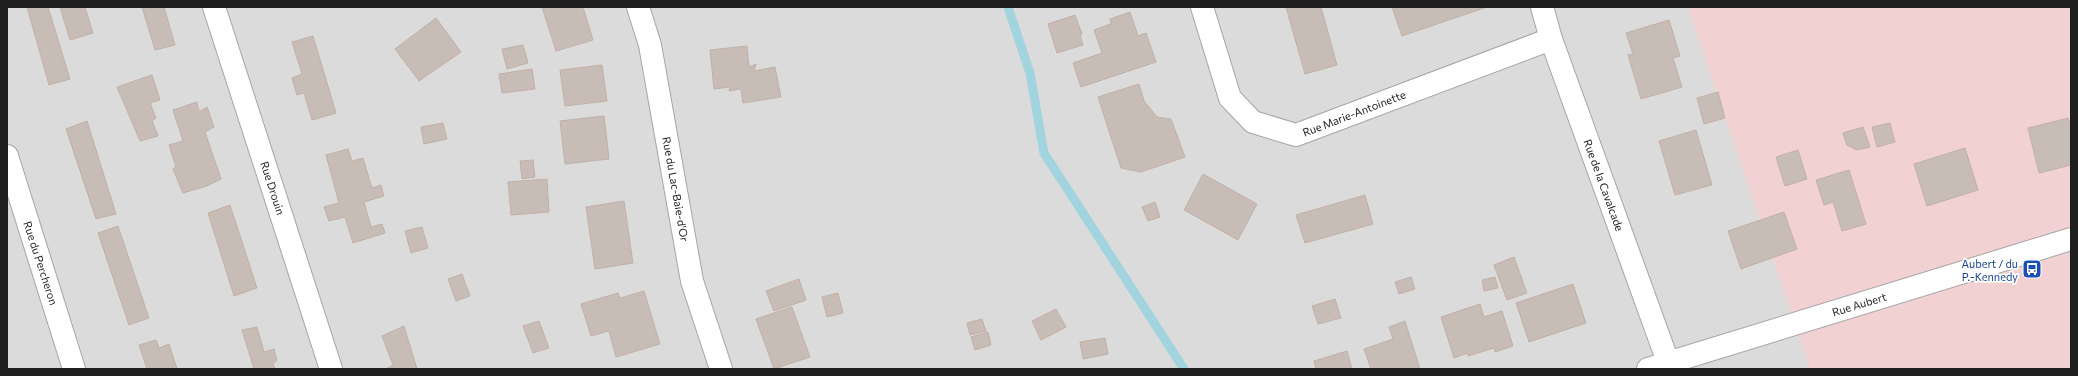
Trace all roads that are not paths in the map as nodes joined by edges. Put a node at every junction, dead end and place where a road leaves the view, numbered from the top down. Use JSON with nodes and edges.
{"nodes":[{"id":1,"x":214,"y":7,"type":"edge"},
{"id":2,"x":638,"y":7,"type":"edge"},
{"id":3,"x":1202,"y":7,"type":"edge"},
{"id":4,"x":1542,"y":7,"type":"edge"},
{"id":5,"x":1551,"y":39,"type":"junction"},
{"id":6,"x":7,"y":156,"type":"edge"},
{"id":7,"x":16,"y":216,"type":"edge"},
{"id":8,"x":2071,"y":239,"type":"edge"},
{"id":9,"x":1668,"y":362,"type":"junction"},
{"id":10,"x":74,"y":369,"type":"edge"},
{"id":11,"x":331,"y":369,"type":"edge"},
{"id":12,"x":721,"y":369,"type":"edge"},
{"id":13,"x":1648,"y":369,"type":"edge"}],
"edges":[{"from":1,"to":11,"type":"street","name":"Rue Drouin"},
{"from":2,"to":12,"type":"street","name":"Rue du Lac-Baie-d'Or"},
{"from":3,"to":5,"type":"street","name":"Rue Marie-Antoinette"},
{"from":4,"to":5,"type":"street","name":"Rue de la Cavalcade"},
{"from":5,"to":9,"type":"street","name":"Rue de la Cavalcade"},
{"from":6,"to":7,"type":"street","name":"Rue du Percheron"},
{"from":7,"to":10,"type":"street","name":"Rue du Percheron"},
{"from":8,"to":9,"type":"street","name":"Rue Aubert"},
{"from":9,"to":13,"type":"street","name":"Rue Aubert"}]}
